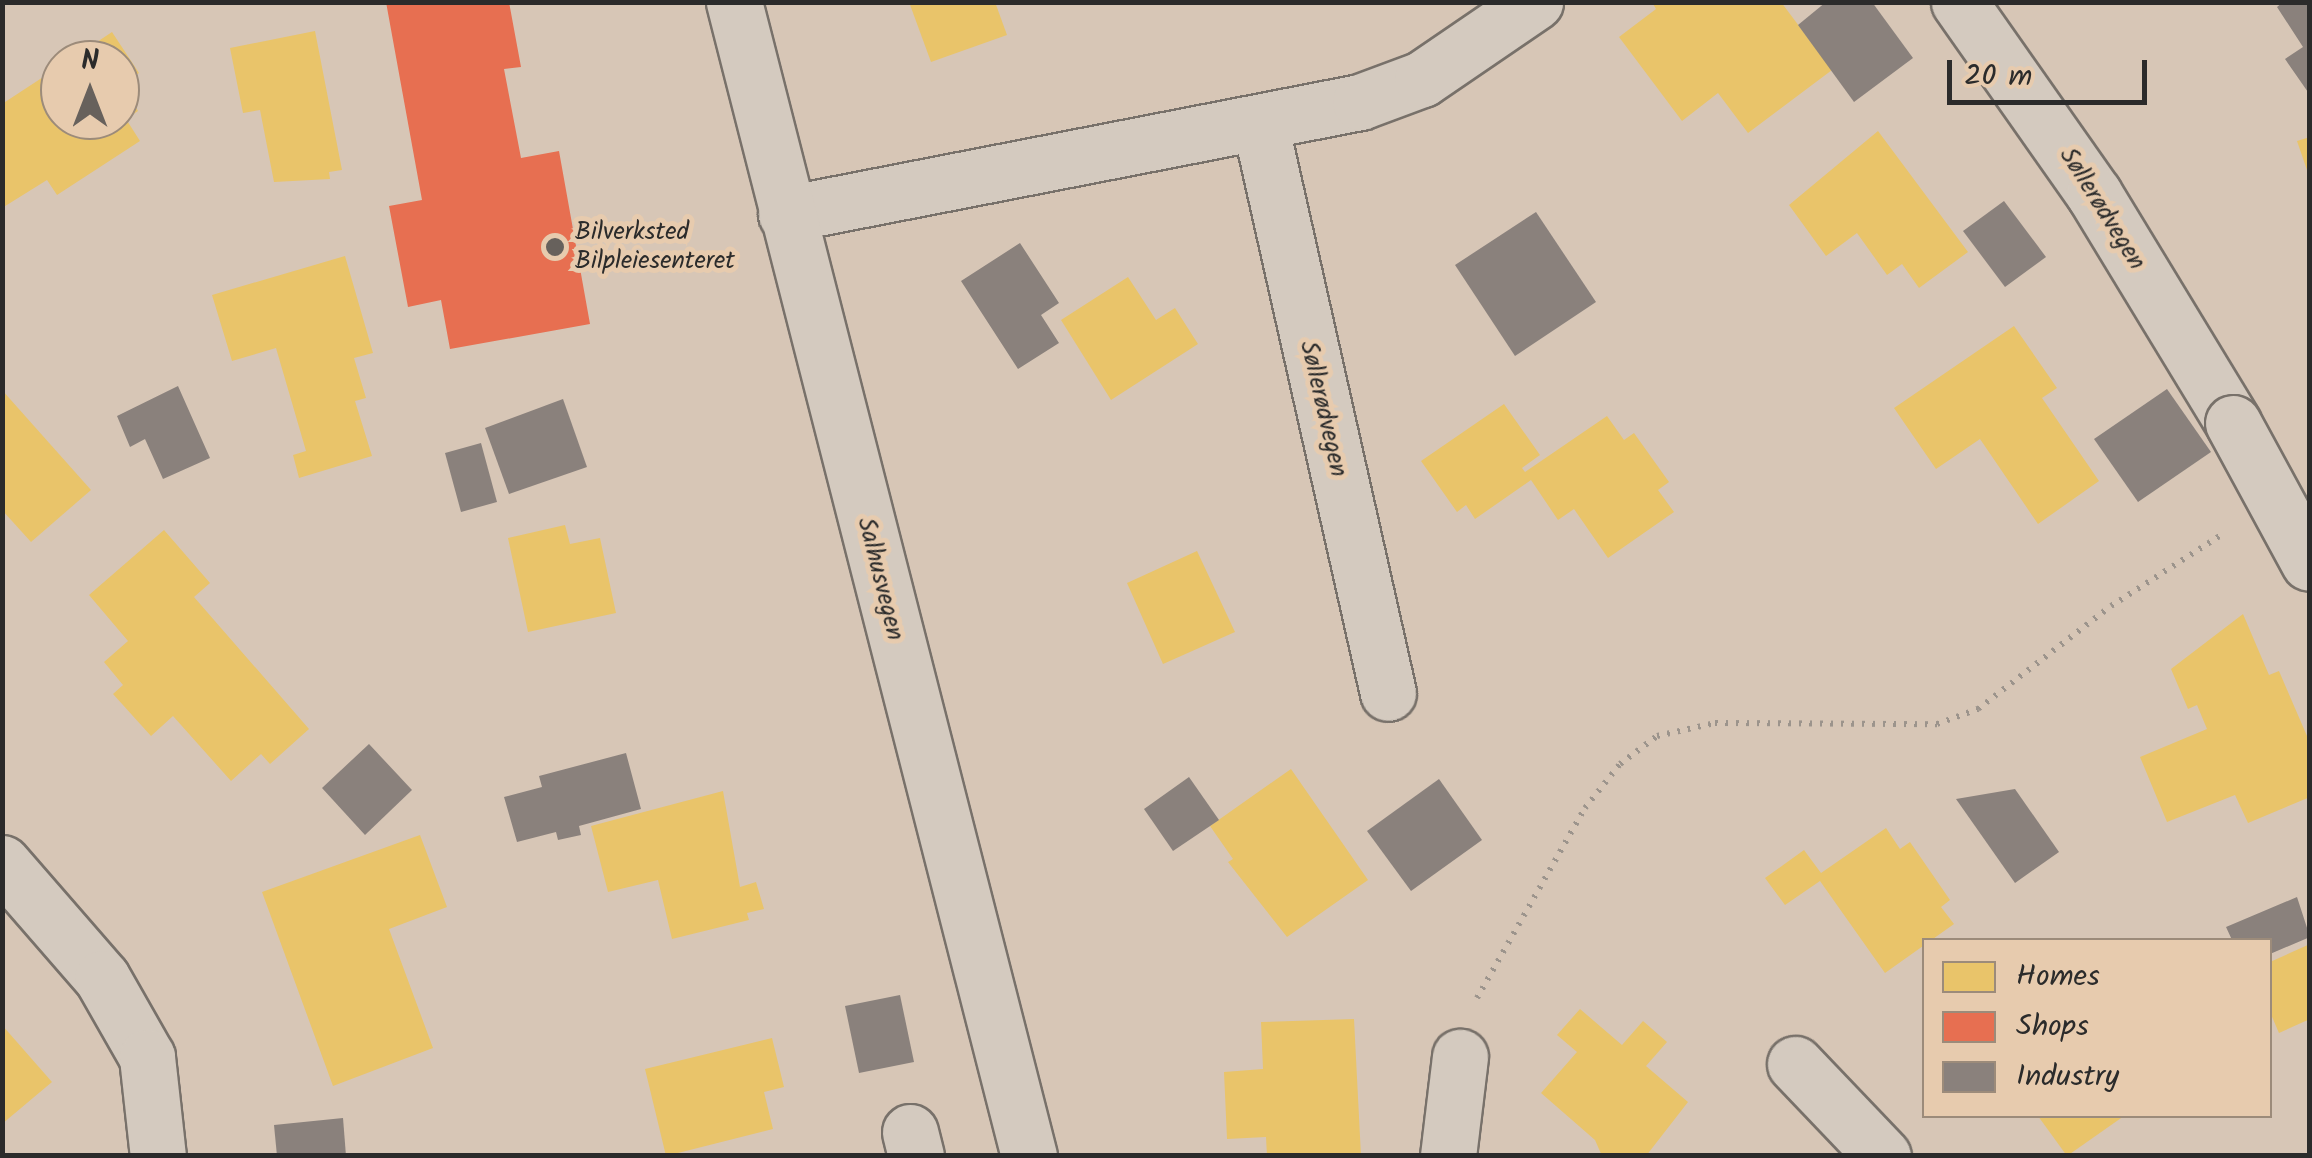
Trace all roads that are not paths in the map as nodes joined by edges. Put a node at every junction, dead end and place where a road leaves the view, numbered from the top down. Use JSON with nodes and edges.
{"nodes":[{"id":1,"x":734,"y":2,"type":"edge"},
{"id":2,"x":1535,"y":2,"type":"edge"},
{"id":3,"x":1959,"y":2,"type":"edge"},
{"id":4,"x":1260,"y":124,"type":"junction"},
{"id":5,"x":786,"y":214,"type":"junction"},
{"id":6,"x":2309,"y":564,"type":"edge"},
{"id":7,"x":1388,"y":693,"type":"dead end"},
{"id":8,"x":2,"y":863,"type":"edge"},
{"id":9,"x":1460,"y":1057,"type":"road end"},
{"id":10,"x":1795,"y":1064,"type":"dead end"},
{"id":11,"x":158,"y":1156,"type":"edge"},
{"id":12,"x":1029,"y":1156,"type":"edge"},
{"id":13,"x":1448,"y":1156,"type":"edge"},
{"id":14,"x":1884,"y":1156,"type":"edge"}],
"edges":[{"from":1,"to":5,"type":"street","name":"Salhusvegen"},
{"from":2,"to":4,"type":"street"},
{"from":3,"to":6,"type":"street","name":"Søllerødvegen","bridge":true},
{"from":4,"to":5,"type":"street"},
{"from":4,"to":7,"type":"street","name":"Søllerødvegen"},
{"from":5,"to":12,"type":"street","name":"Salhusvegen"},
{"from":8,"to":11,"type":"street"},
{"from":9,"to":13,"type":"street"},
{"from":10,"to":14,"type":"street"}]}
